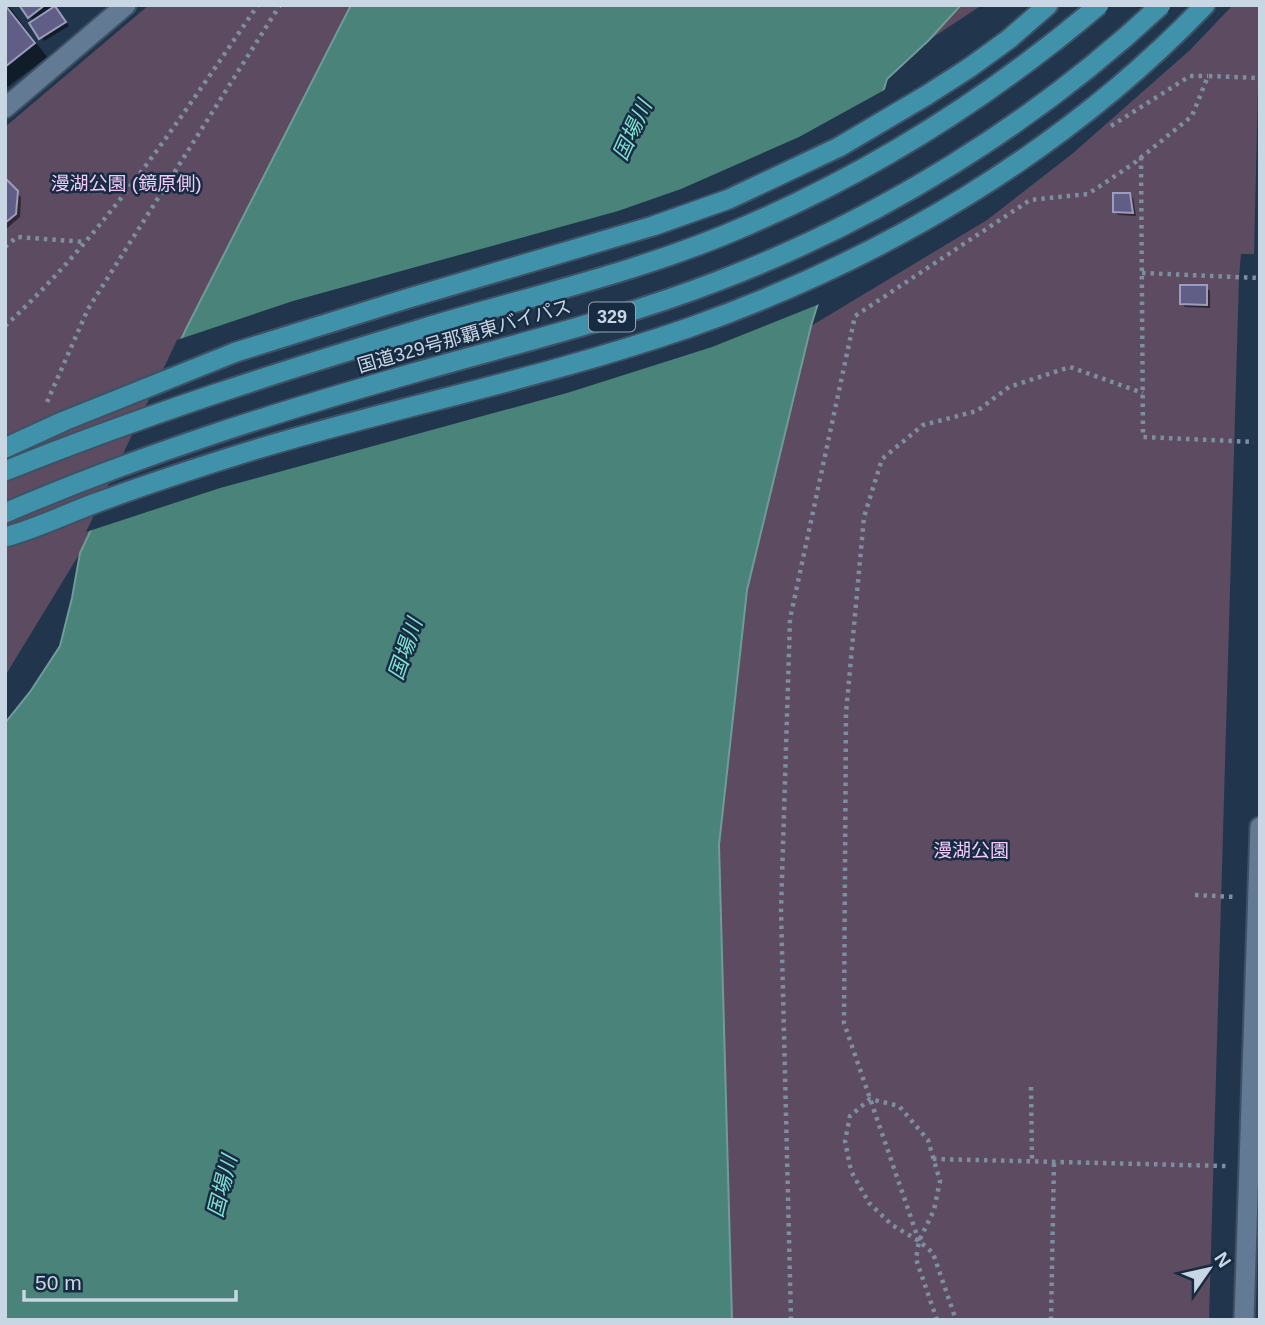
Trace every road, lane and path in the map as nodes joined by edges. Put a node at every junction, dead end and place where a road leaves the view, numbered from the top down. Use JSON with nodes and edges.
{"nodes":[{"id":1,"x":126,"y":5,"type":"edge"},
{"id":2,"x":258,"y":5,"type":"edge"},
{"id":3,"x":280,"y":5,"type":"edge"},
{"id":4,"x":1048,"y":5,"type":"edge"},
{"id":5,"x":1099,"y":5,"type":"edge"},
{"id":6,"x":1161,"y":5,"type":"edge"},
{"id":7,"x":1205,"y":5,"type":"edge"},
{"id":8,"x":1208,"y":76,"type":"junction"},
{"id":9,"x":1260,"y":78,"type":"edge"},
{"id":10,"x":5,"y":108,"type":"edge"},
{"id":11,"x":1104,"y":130,"type":"dead end"},
{"id":12,"x":1142,"y":156,"type":"junction"},
{"id":13,"x":87,"y":242,"type":"junction"},
{"id":14,"x":5,"y":247,"type":"edge"},
{"id":15,"x":1142,"y":273,"type":"junction"},
{"id":16,"x":1258,"y":278,"type":"edge"},
{"id":17,"x":5,"y":326,"type":"edge"},
{"id":18,"x":1143,"y":393,"type":"junction"},
{"id":19,"x":44,"y":412,"type":"dead end"},
{"id":20,"x":1254,"y":442,"type":"dead end"},
{"id":21,"x":5,"y":448,"type":"edge"},
{"id":22,"x":5,"y":471,"type":"edge"},
{"id":23,"x":5,"y":513,"type":"edge"},
{"id":24,"x":5,"y":537,"type":"edge"},
{"id":25,"x":1260,"y":827,"type":"edge"},
{"id":26,"x":1195,"y":895,"type":"dead end"},
{"id":27,"x":1241,"y":897,"type":"dead end"},
{"id":28,"x":1258,"y":931,"type":"edge"},
{"id":29,"x":1031,"y":1087,"type":"dead end"},
{"id":30,"x":870,"y":1099,"type":"junction"},
{"id":31,"x":933,"y":1159,"type":"junction"},
{"id":32,"x":1032,"y":1160,"type":"junction"},
{"id":33,"x":1054,"y":1161,"type":"junction"},
{"id":34,"x":1233,"y":1166,"type":"dead end"},
{"id":35,"x":919,"y":1241,"type":"junction"},
{"id":36,"x":791,"y":1320,"type":"edge"},
{"id":37,"x":937,"y":1320,"type":"edge"},
{"id":38,"x":956,"y":1320,"type":"edge"},
{"id":39,"x":1051,"y":1320,"type":"edge"},
{"id":40,"x":1244,"y":1320,"type":"edge"}],
"edges":[{"from":1,"to":10,"type":"street"},
{"from":2,"to":13,"type":"path"},
{"from":3,"to":19,"type":"path"},
{"from":4,"to":21,"type":"highway","bridge":true},
{"from":5,"to":22,"type":"highway","name":"国道329号那覇東バイパス","number":"329","bridge":true},
{"from":6,"to":23,"type":"highway","name":"国道329号那覇東バイパス","number":"329","bridge":true},
{"from":7,"to":24,"type":"highway"},
{"from":8,"to":9,"type":"path"},
{"from":8,"to":11,"type":"path"},
{"from":8,"to":12,"type":"path"},
{"from":12,"to":15,"type":"path"},
{"from":12,"to":36,"type":"path"},
{"from":13,"to":14,"type":"path"},
{"from":13,"to":17,"type":"path"},
{"from":15,"to":16,"type":"path"},
{"from":15,"to":18,"type":"path"},
{"from":18,"to":20,"type":"path"},
{"from":18,"to":30,"type":"path"},
{"from":25,"to":28,"type":"street"},
{"from":26,"to":27,"type":"path"},
{"from":28,"to":40,"type":"street"},
{"from":29,"to":32,"type":"path"},
{"from":30,"to":31,"type":"path"},
{"from":30,"to":35,"type":"path"},
{"from":30,"to":35,"type":"path"},
{"from":31,"to":32,"type":"path"},
{"from":31,"to":35,"type":"path"},
{"from":32,"to":33,"type":"path"},
{"from":33,"to":34,"type":"path"},
{"from":33,"to":39,"type":"path"},
{"from":35,"to":37,"type":"path"},
{"from":35,"to":38,"type":"path"}]}
